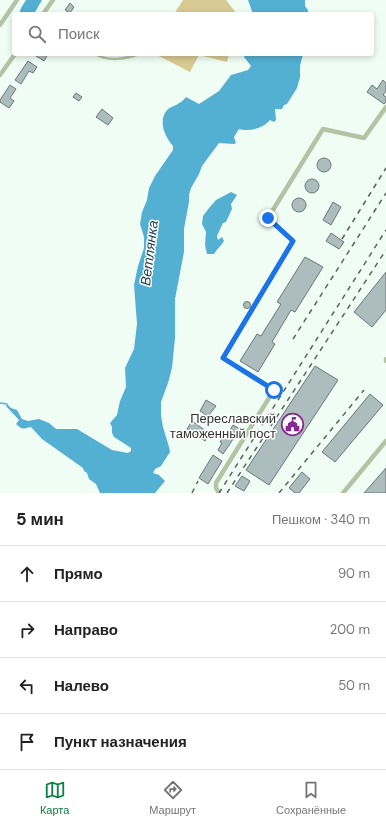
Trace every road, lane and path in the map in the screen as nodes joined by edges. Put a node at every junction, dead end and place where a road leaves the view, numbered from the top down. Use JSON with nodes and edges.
{"nodes":[{"id":1,"x":17,"y":0,"type":"edge"},
{"id":2,"x":53,"y":0,"type":"edge"},
{"id":3,"x":44,"y":12,"type":"edge"},
{"id":4,"x":0,"y":26,"type":"edge"},
{"id":5,"x":14,"y":56,"type":"edge"},
{"id":6,"x":98,"y":56,"type":"edge"},
{"id":7,"x":134,"y":56,"type":"edge"},
{"id":8,"x":0,"y":75,"type":"edge"},
{"id":9,"x":386,"y":107,"type":"edge"},
{"id":10,"x":386,"y":441,"type":"edge"},
{"id":11,"x":219,"y":493,"type":"edge"},
{"id":12,"x":343,"y":493,"type":"edge"}],
"edges":[{"from":1,"to":4,"type":"street"},
{"from":2,"to":3,"type":"street"},
{"from":5,"to":8,"type":"street"},
{"from":6,"to":7,"type":"lane"},
{"from":9,"to":11,"type":"street"},
{"from":10,"to":12,"type":"street"}]}
